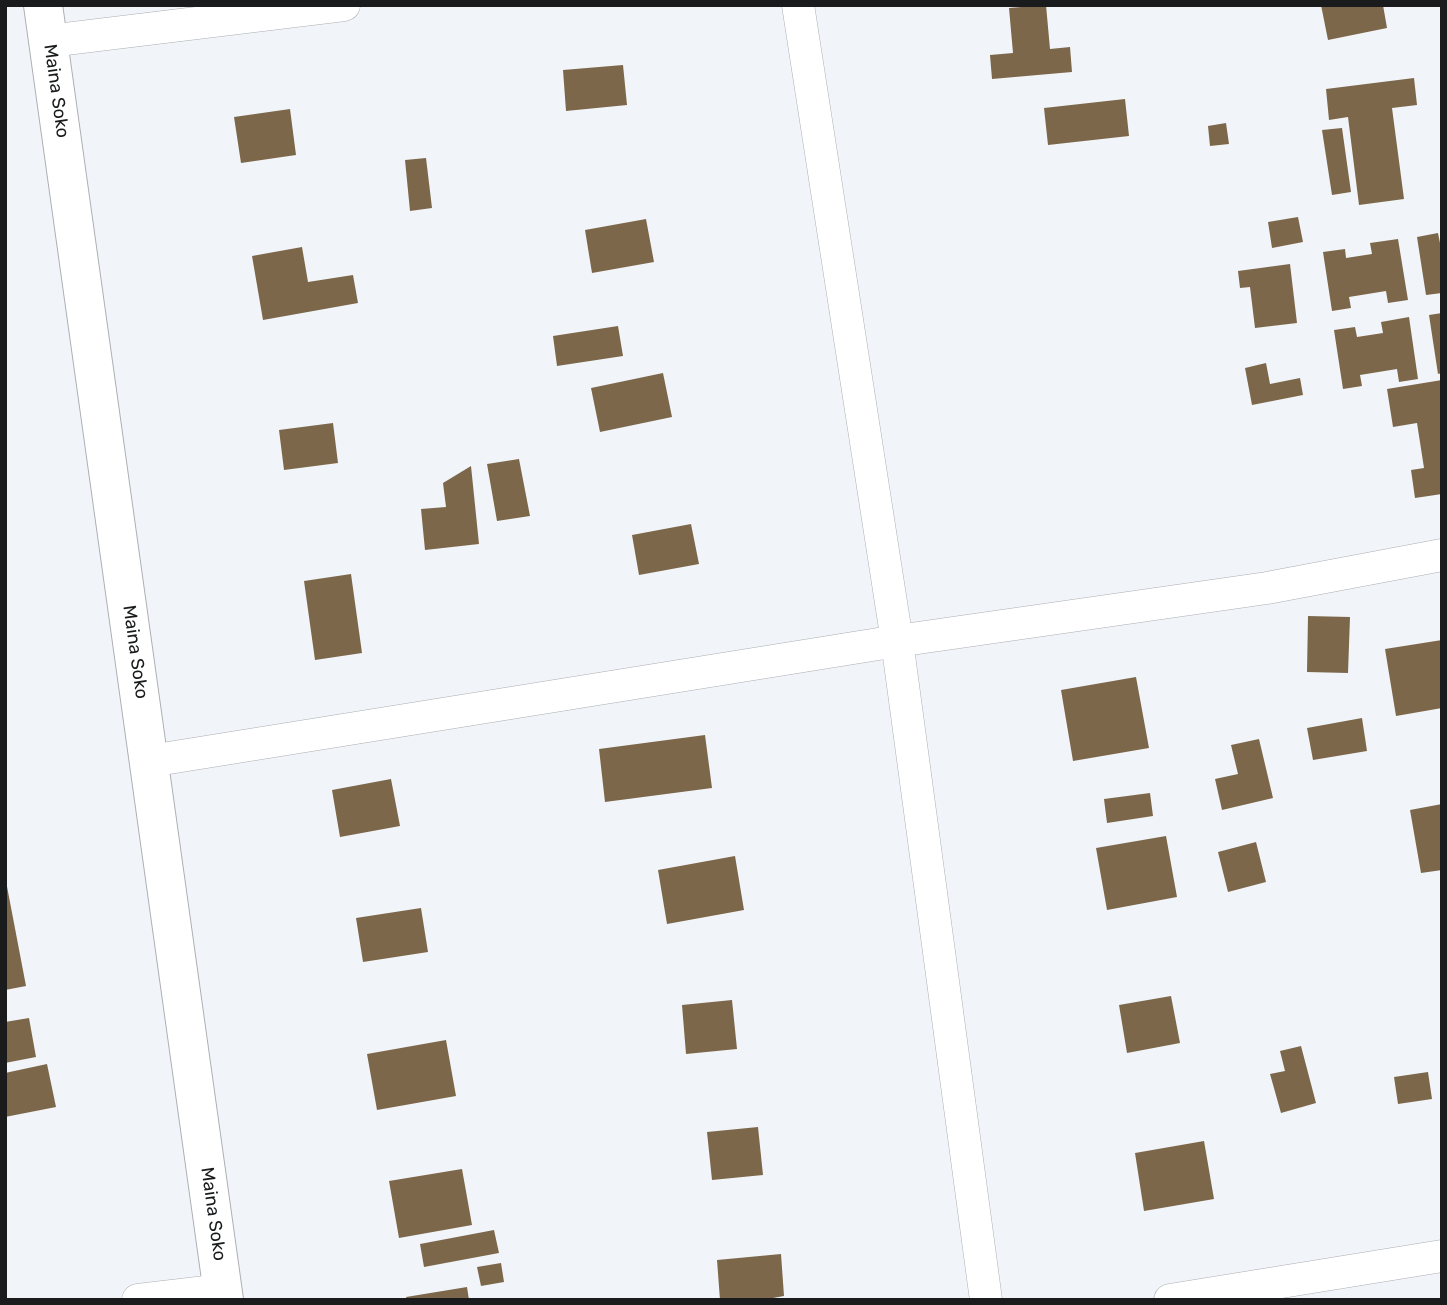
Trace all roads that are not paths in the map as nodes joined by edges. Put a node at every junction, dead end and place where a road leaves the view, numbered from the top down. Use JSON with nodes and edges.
{"nodes":[{"id":1,"x":344,"y":5,"type":"edge"},
{"id":2,"x":798,"y":5,"type":"edge"},
{"id":3,"x":46,"y":23,"type":"edge"},
{"id":4,"x":1442,"y":555,"type":"edge"},
{"id":5,"x":897,"y":641,"type":"junction"},
{"id":6,"x":150,"y":761,"type":"junction"},
{"id":7,"x":1442,"y":1256,"type":"edge"},
{"id":8,"x":224,"y":1295,"type":"edge"},
{"id":9,"x":138,"y":1300,"type":"edge"},
{"id":10,"x":986,"y":1300,"type":"edge"},
{"id":11,"x":1170,"y":1300,"type":"edge"}],
"edges":[{"from":1,"to":3,"type":"street"},
{"from":2,"to":5,"type":"street"},
{"from":3,"to":6,"type":"street","name":"Maina Soko"},
{"from":4,"to":5,"type":"street"},
{"from":5,"to":6,"type":"street"},
{"from":5,"to":10,"type":"street"},
{"from":6,"to":8,"type":"street","name":"Maina Soko"},
{"from":7,"to":11,"type":"street"},
{"from":8,"to":9,"type":"street"}]}
